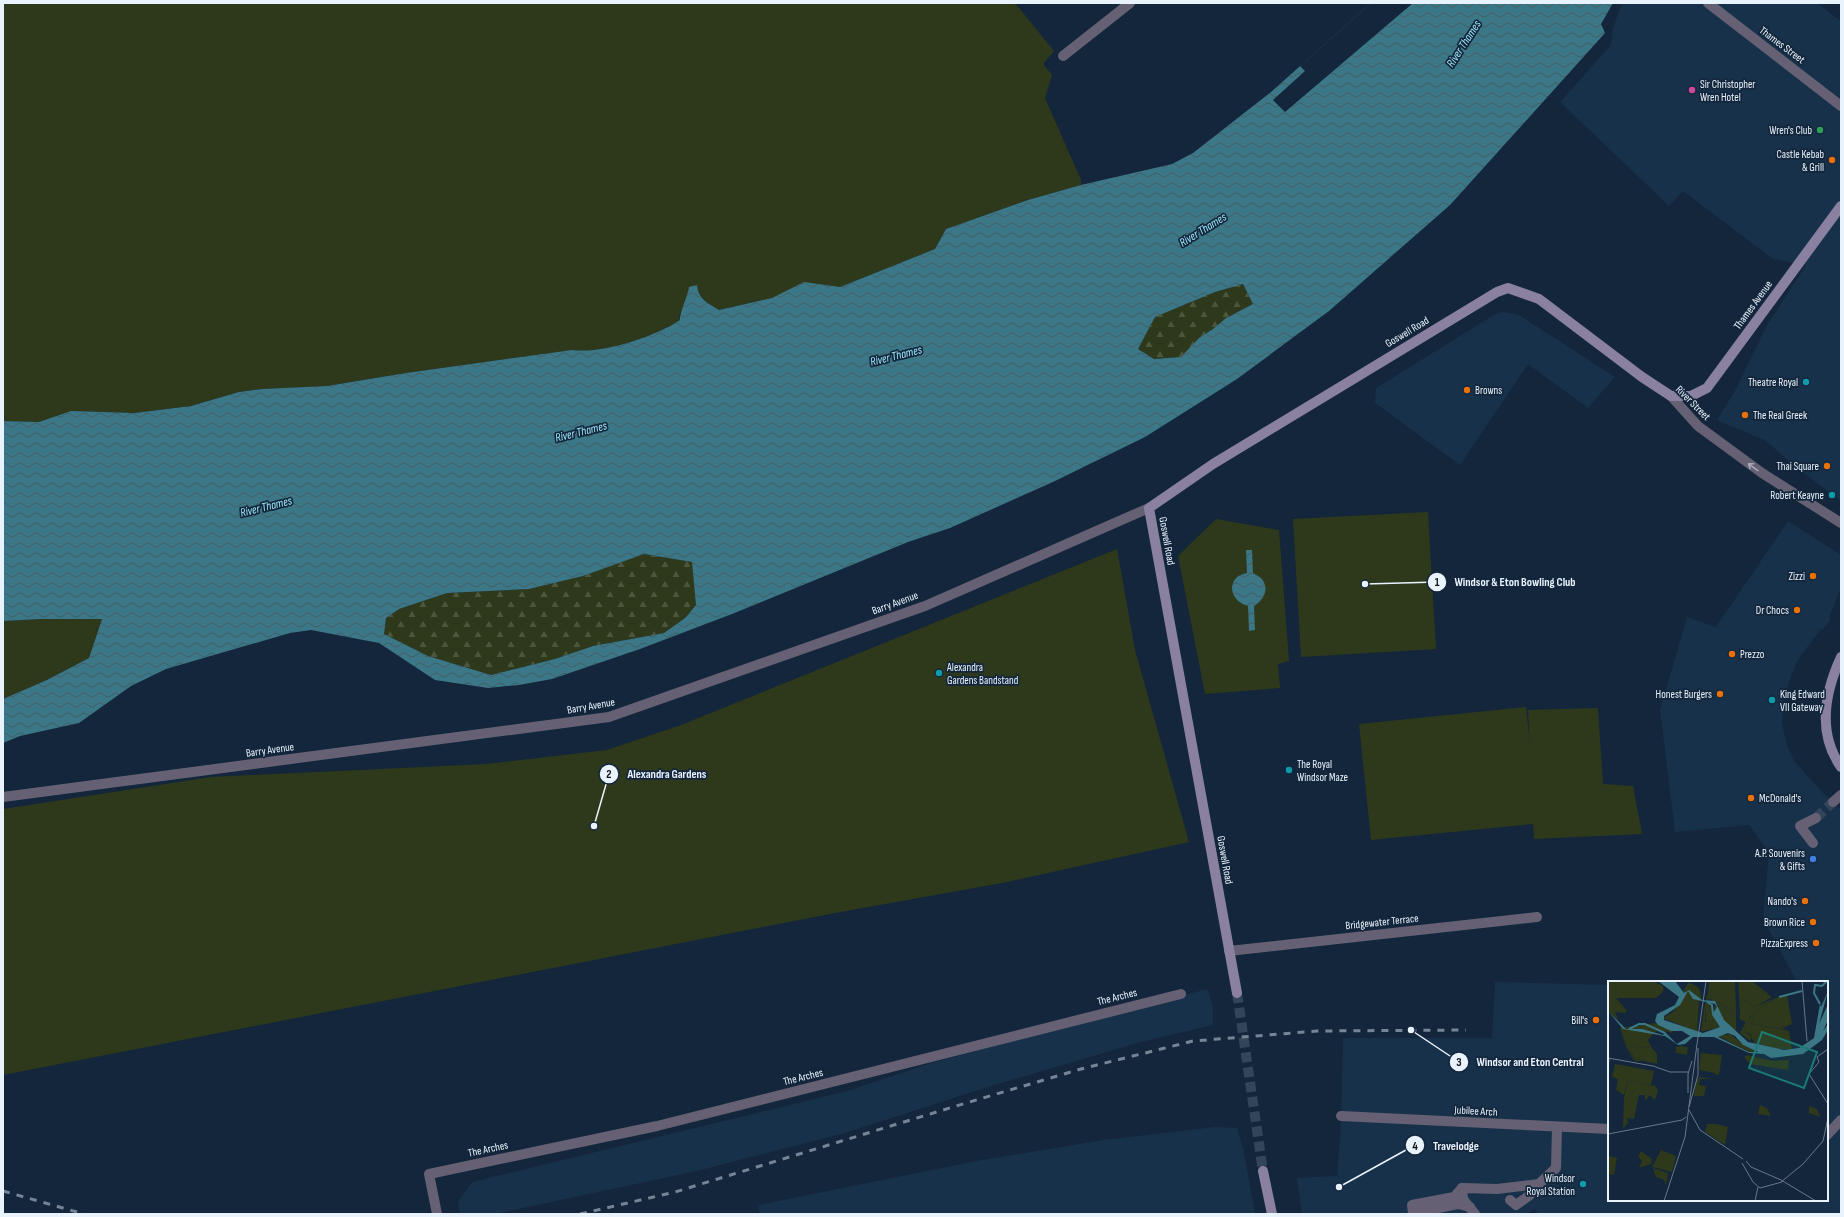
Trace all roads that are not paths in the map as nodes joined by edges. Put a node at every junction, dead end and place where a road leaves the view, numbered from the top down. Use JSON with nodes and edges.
{"nodes":[{"id":1,"x":1130,"y":3,"type":"edge"},
{"id":2,"x":1708,"y":3,"type":"edge"},
{"id":3,"x":1063,"y":56,"type":"dead end"},
{"id":4,"x":1841,"y":106,"type":"edge"},
{"id":5,"x":1841,"y":206,"type":"edge"},
{"id":6,"x":1508,"y":288,"type":"joint"},
{"id":7,"x":1671,"y":396,"type":"junction"},
{"id":8,"x":1149,"y":508,"type":"junction"},
{"id":9,"x":1841,"y":523,"type":"edge"},
{"id":10,"x":1841,"y":657,"type":"edge"},
{"id":11,"x":1841,"y":767,"type":"edge"},
{"id":12,"x":1841,"y":795,"type":"edge"},
{"id":13,"x":3,"y":797,"type":"edge"},
{"id":14,"x":1833,"y":802,"type":"tunnel mouth"},
{"id":15,"x":1816,"y":818,"type":"tunnel mouth"},
{"id":16,"x":1813,"y":843,"type":"dead end"},
{"id":17,"x":1537,"y":917,"type":"dead end"},
{"id":18,"x":1229,"y":951,"type":"junction"},
{"id":19,"x":1237,"y":993,"type":"tunnel mouth"},
{"id":20,"x":1181,"y":994,"type":"dead end"},
{"id":21,"x":1341,"y":1116,"type":"dead end"},
{"id":22,"x":1840,"y":1120,"type":"edge"},
{"id":23,"x":1557,"y":1127,"type":"junction"},
{"id":24,"x":1608,"y":1129,"type":"edge"},
{"id":25,"x":1828,"y":1134,"type":"edge"},
{"id":26,"x":1263,"y":1171,"type":"tunnel mouth"},
{"id":27,"x":1530,"y":1195,"type":"dead end"},
{"id":28,"x":1510,"y":1200,"type":"dead end"},
{"id":29,"x":1465,"y":1204,"type":"edge"},
{"id":30,"x":437,"y":1214,"type":"edge"},
{"id":31,"x":1272,"y":1214,"type":"edge"}],
"edges":[{"from":1,"to":3,"type":"street"},
{"from":2,"to":4,"type":"street","name":"Thames Street"},
{"from":5,"to":7,"type":"street","name":"Thames Avenue"},
{"from":6,"to":7,"type":"street","name":"River Street"},
{"from":6,"to":8,"type":"street","name":"Goswell Road"},
{"from":9,"to":7,"type":"street","name":"River Street","one_way":true},
{"from":8,"to":13,"type":"street","name":"Barry Avenue"},
{"from":8,"to":18,"type":"street","name":"Goswell Road"},
{"from":10,"to":11,"type":"street"},
{"from":12,"to":14,"type":"street"},
{"from":15,"to":16,"type":"street"},
{"from":17,"to":18,"type":"street","name":"Bridgewater Terrace"},
{"from":18,"to":19,"type":"street","name":"Goswell Road"},
{"from":20,"to":30,"type":"street","name":"The Arches"},
{"from":21,"to":23,"type":"street","name":"Jubilee Arch"},
{"from":22,"to":25,"type":"street"},
{"from":23,"to":24,"type":"street","name":"Jubilee Arch"},
{"from":23,"to":29,"type":"street"},
{"from":26,"to":31,"type":"street"},
{"from":27,"to":28,"type":"street"}]}
